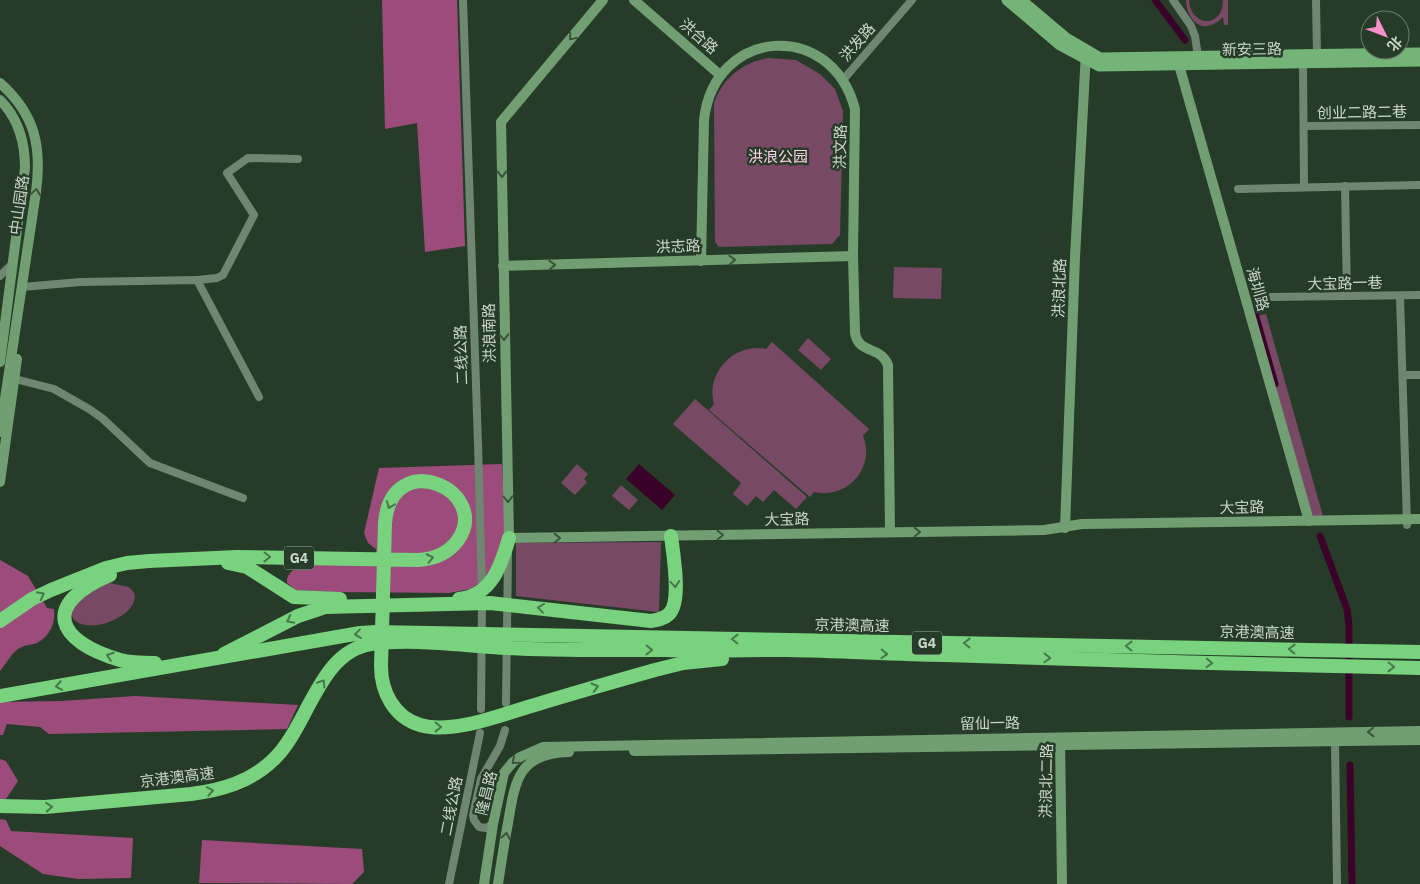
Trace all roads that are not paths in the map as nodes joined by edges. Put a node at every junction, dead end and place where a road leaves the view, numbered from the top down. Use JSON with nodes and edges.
{"nodes":[{"id":1,"x":463,"y":0,"type":"edge"},
{"id":2,"x":603,"y":0,"type":"edge"},
{"id":3,"x":634,"y":0,"type":"edge"},
{"id":4,"x":912,"y":0,"type":"edge"},
{"id":5,"x":1007,"y":0,"type":"edge"},
{"id":6,"x":1020,"y":0,"type":"edge"},
{"id":7,"x":1173,"y":0,"type":"edge"},
{"id":8,"x":1316,"y":0,"type":"edge"},
{"id":9,"x":1420,"y":53,"type":"edge"},
{"id":10,"x":1086,"y":54,"type":"junction"},
{"id":11,"x":1317,"y":54,"type":"junction"},
{"id":12,"x":1198,"y":56,"type":"junction"},
{"id":13,"x":1420,"y":62,"type":"edge"},
{"id":14,"x":1303,"y":63,"type":"junction"},
{"id":15,"x":1179,"y":65,"type":"junction"},
{"id":16,"x":720,"y":75,"type":"junction"},
{"id":17,"x":843,"y":80,"type":"junction"},
{"id":18,"x":0,"y":83,"type":"edge"},
{"id":19,"x":0,"y":100,"type":"edge"},
{"id":20,"x":1420,"y":125,"type":"edge"},
{"id":21,"x":1304,"y":126,"type":"junction"},
{"id":22,"x":298,"y":159,"type":"dead end"},
{"id":23,"x":1420,"y":184,"type":"edge"},
{"id":24,"x":1345,"y":186,"type":"junction"},
{"id":25,"x":1304,"y":187,"type":"junction"},
{"id":26,"x":1238,"y":189,"type":"dead end"},
{"id":27,"x":853,"y":256,"type":"junction"},
{"id":28,"x":701,"y":261,"type":"junction"},
{"id":29,"x":12,"y":264,"type":"junction"},
{"id":30,"x":503,"y":266,"type":"junction"},
{"id":31,"x":0,"y":276,"type":"edge"},
{"id":32,"x":197,"y":280,"type":"junction"},
{"id":33,"x":22,"y":287,"type":"junction"},
{"id":34,"x":1347,"y":296,"type":"junction"},
{"id":35,"x":1400,"y":296,"type":"junction"},
{"id":36,"x":1420,"y":296,"type":"edge"},
{"id":37,"x":1270,"y":298,"type":"dead end"},
{"id":38,"x":8,"y":299,"type":"junction"},
{"id":39,"x":19,"y":302,"type":"junction"},
{"id":40,"x":0,"y":320,"type":"edge"},
{"id":41,"x":9,"y":337,"type":"junction"},
{"id":42,"x":0,"y":362,"type":"edge"},
{"id":43,"x":1403,"y":375,"type":"junction"},
{"id":44,"x":1420,"y":375,"type":"edge"},
{"id":45,"x":15,"y":379,"type":"junction"},
{"id":46,"x":259,"y":397,"type":"dead end"},
{"id":47,"x":0,"y":432,"type":"edge"},
{"id":48,"x":0,"y":482,"type":"edge"},
{"id":49,"x":243,"y":498,"type":"dead end"},
{"id":50,"x":1420,"y":519,"type":"edge"},
{"id":51,"x":1309,"y":521,"type":"junction"},
{"id":52,"x":1407,"y":522,"type":"junction"},
{"id":53,"x":1420,"y":525,"type":"edge"},
{"id":54,"x":1065,"y":528,"type":"junction"},
{"id":55,"x":890,"y":532,"type":"junction"},
{"id":56,"x":671,"y":536,"type":"junction"},
{"id":57,"x":509,"y":538,"type":"junction"},
{"id":58,"x":206,"y":558,"type":"junction"},
{"id":59,"x":233,"y":564,"type":"junction"},
{"id":60,"x":492,"y":602,"type":"junction"},
{"id":61,"x":0,"y":621,"type":"edge"},
{"id":62,"x":495,"y":641,"type":"junction"},
{"id":63,"x":836,"y":652,"type":"junction"},
{"id":64,"x":1420,"y":652,"type":"edge"},
{"id":65,"x":208,"y":661,"type":"junction"},
{"id":66,"x":193,"y":663,"type":"junction"},
{"id":67,"x":1420,"y":668,"type":"edge"},
{"id":68,"x":0,"y":696,"type":"edge"},
{"id":69,"x":506,"y":703,"type":"dead end"},
{"id":70,"x":481,"y":709,"type":"dead end"},
{"id":71,"x":505,"y":730,"type":"dead end"},
{"id":72,"x":1420,"y":731,"type":"edge"},
{"id":73,"x":480,"y":733,"type":"dead end"},
{"id":74,"x":1420,"y":740,"type":"edge"},
{"id":75,"x":1335,"y":741,"type":"junction"},
{"id":76,"x":1062,"y":742,"type":"junction"},
{"id":77,"x":1087,"y":745,"type":"junction"},
{"id":78,"x":560,"y":749,"type":"junction"},
{"id":79,"x":1065,"y":768,"type":"junction"},
{"id":80,"x":0,"y":806,"type":"edge"},
{"id":81,"x":493,"y":824,"type":"junction"},
{"id":82,"x":449,"y":884,"type":"edge"},
{"id":83,"x":484,"y":884,"type":"edge"},
{"id":84,"x":498,"y":884,"type":"edge"},
{"id":85,"x":1062,"y":884,"type":"edge"},
{"id":86,"x":1067,"y":884,"type":"edge"},
{"id":87,"x":1337,"y":884,"type":"edge"}],
"edges":[{"from":1,"to":70,"type":"street","name":"二线公路"},
{"from":2,"to":30,"type":"main road","name":"洪浪南路","one_way":true},
{"from":3,"to":16,"type":"main road","name":"洪合路"},
{"from":4,"to":17,"type":"street","name":"洪发路"},
{"from":5,"to":10,"type":"main road"},
{"from":6,"to":10,"type":"main road"},
{"from":7,"to":12,"type":"street"},
{"from":8,"to":11,"type":"street"},
{"from":9,"to":11,"type":"main road","name":"新安三路"},
{"from":10,"to":12,"type":"main road","name":"新安三路"},
{"from":10,"to":15,"type":"main road","name":"新安三路"},
{"from":10,"to":54,"type":"main road","name":"洪浪北路"},
{"from":11,"to":12,"type":"main road","name":"新安三路"},
{"from":13,"to":14,"type":"main road","name":"新安三路"},
{"from":14,"to":15,"type":"main road","name":"新安三路"},
{"from":14,"to":21,"type":"street"},
{"from":15,"to":51,"type":"main road","name":"海圳路"},
{"from":16,"to":17,"type":"main road","name":"洪文路"},
{"from":16,"to":28,"type":"main road","name":"洪文路"},
{"from":17,"to":27,"type":"main road","name":"洪文路"},
{"from":33,"to":18,"type":"main road","name":"中山园路","one_way":true},
{"from":19,"to":29,"type":"main road","name":"中山园路"},
{"from":20,"to":21,"type":"street","name":"创业二路二巷"},
{"from":21,"to":25,"type":"street"},
{"from":22,"to":32,"type":"street"},
{"from":23,"to":24,"type":"street"},
{"from":24,"to":25,"type":"street"},
{"from":24,"to":34,"type":"street"},
{"from":25,"to":26,"type":"street"},
{"from":28,"to":27,"type":"main road","name":"洪志路","one_way":true},
{"from":27,"to":55,"type":"main road","name":"洪文路"},
{"from":30,"to":28,"type":"main road","name":"洪志路","one_way":true},
{"from":29,"to":31,"type":"street"},
{"from":29,"to":38,"type":"main road","name":"中山园路"},
{"from":30,"to":57,"type":"main road","name":"洪浪南路","one_way":true},
{"from":32,"to":33,"type":"street"},
{"from":32,"to":46,"type":"street"},
{"from":33,"to":39,"type":"main road","name":"中山园路"},
{"from":34,"to":35,"type":"street","name":"大宝路一巷"},
{"from":34,"to":37,"type":"street","name":"大宝路一巷"},
{"from":35,"to":36,"type":"street","name":"大宝路一巷"},
{"from":35,"to":43,"type":"street"},
{"from":38,"to":40,"type":"main road"},
{"from":38,"to":41,"type":"main road","name":"中山园路"},
{"from":39,"to":41,"type":"main road","name":"中山园路"},
{"from":39,"to":45,"type":"main road"},
{"from":41,"to":42,"type":"main road","name":"中山园路"},
{"from":41,"to":47,"type":"main road","name":"中山园路"},
{"from":43,"to":44,"type":"street"},
{"from":43,"to":52,"type":"street"},
{"from":45,"to":48,"type":"main road"},
{"from":45,"to":49,"type":"street"},
{"from":50,"to":52,"type":"main road","name":"大宝路"},
{"from":51,"to":52,"type":"main road","name":"大宝路"},
{"from":51,"to":54,"type":"main road","name":"大宝路"},
{"from":52,"to":53,"type":"main road","name":"大宝路"},
{"from":52,"to":54,"type":"main road","name":"大宝路"},
{"from":55,"to":54,"type":"main road","name":"大宝路","one_way":true},
{"from":56,"to":55,"type":"main road","name":"大宝路","one_way":true},
{"from":57,"to":56,"type":"main road","name":"大宝路","one_way":true},
{"from":56,"to":60,"type":"highway","one_way":true},
{"from":57,"to":60,"type":"highway"},
{"from":57,"to":69,"type":"street","name":"洪浪南路"},
{"from":58,"to":59,"type":"highway"},
{"from":61,"to":58,"type":"highway","name":"京港澳高速","number":"G4","one_way":true},
{"from":58,"to":63,"type":"highway","name":"京港澳高速","number":"G4","one_way":true},
{"from":59,"to":60,"type":"highway"},
{"from":66,"to":59,"type":"highway","one_way":true},
{"from":60,"to":65,"type":"highway","one_way":true},
{"from":62,"to":63,"type":"highway","name":"京港澳高速","number":"G4","one_way":true},
{"from":64,"to":62,"type":"highway","name":"京港澳高速","number":"G4","one_way":true},
{"from":62,"to":65,"type":"highway","name":"京港澳高速","number":"G4","one_way":true},
{"from":80,"to":62,"type":"highway","name":"京港澳高速","number":"G4","one_way":true},
{"from":63,"to":67,"type":"highway","name":"京港澳高速","number":"G4","one_way":true},
{"from":65,"to":66,"type":"highway","name":"京港澳高速","number":"G4"},
{"from":66,"to":68,"type":"highway","name":"京港澳高速","number":"G4","one_way":true},
{"from":71,"to":81,"type":"street"},
{"from":72,"to":76,"type":"main road","name":"留仙一路","one_way":true},
{"from":73,"to":82,"type":"street","name":"二线公路"},
{"from":74,"to":75,"type":"main road","name":"留仙一路"},
{"from":75,"to":77,"type":"main road","name":"留仙一路"},
{"from":75,"to":87,"type":"street"},
{"from":76,"to":77,"type":"main road","name":"留仙一路"},
{"from":76,"to":78,"type":"main road","name":"留仙一路"},
{"from":76,"to":79,"type":"main road","name":"洪浪北二路"},
{"from":76,"to":85,"type":"main road","name":"洪浪北二路"},
{"from":77,"to":79,"type":"main road"},
{"from":78,"to":81,"type":"main road","name":"隆昌路","one_way":true},
{"from":84,"to":78,"type":"main road","name":"隆昌路","one_way":true},
{"from":79,"to":86,"type":"main road","name":"洪浪北二路"},
{"from":81,"to":83,"type":"main road","name":"隆昌路"}]}
